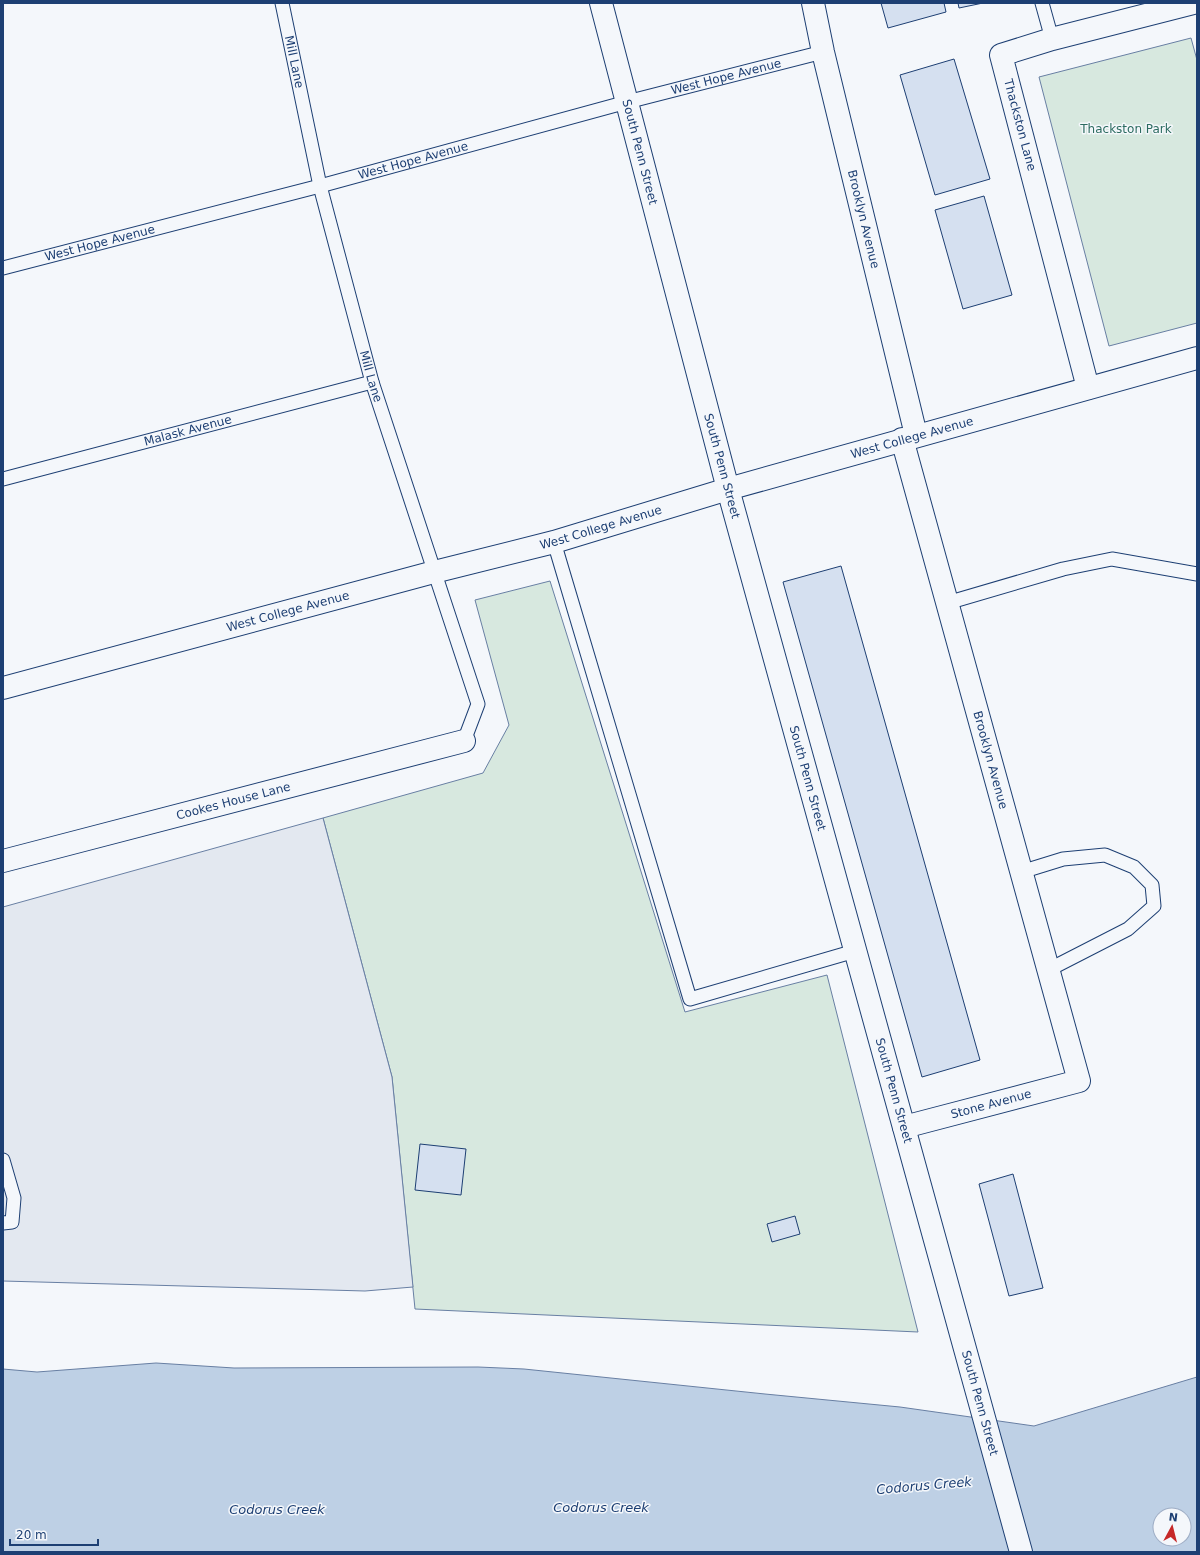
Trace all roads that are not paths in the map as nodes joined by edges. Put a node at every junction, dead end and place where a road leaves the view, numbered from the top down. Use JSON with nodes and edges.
{"nodes":[{"id":1,"x":282,"y":3,"type":"edge"},
{"id":2,"x":601,"y":3,"type":"edge"},
{"id":3,"x":813,"y":3,"type":"edge"},
{"id":4,"x":1042,"y":3,"type":"edge"},
{"id":5,"x":1193,"y":3,"type":"edge"},
{"id":6,"x":1052,"y":39,"type":"junction"},
{"id":7,"x":823,"y":52,"type":"junction"},
{"id":8,"x":627,"y":102,"type":"junction"},
{"id":9,"x":320,"y":186,"type":"junction"},
{"id":10,"x":3,"y":268,"type":"edge"},
{"id":11,"x":1197,"y":358,"type":"edge"},
{"id":12,"x":372,"y":382,"type":"junction"},
{"id":13,"x":1088,"y":388,"type":"junction"},
{"id":14,"x":909,"y":437,"type":"junction"},
{"id":15,"x":3,"y":479,"type":"edge"},
{"id":16,"x":728,"y":489,"type":"junction"},
{"id":17,"x":554,"y":542,"type":"junction"},
{"id":18,"x":434,"y":572,"type":"junction"},
{"id":19,"x":1197,"y":574,"type":"edge"},
{"id":20,"x":947,"y":603,"type":"junction"},
{"id":21,"x":3,"y":688,"type":"edge"},
{"id":22,"x":464,"y":741,"type":"joint"},
{"id":23,"x":3,"y":861,"type":"edge"},
{"id":24,"x":1021,"y":872,"type":"junction"},
{"id":25,"x":855,"y":951,"type":"junction"},
{"id":26,"x":1048,"y":970,"type":"junction"},
{"id":27,"x":1079,"y":1081,"type":"joint"},
{"id":28,"x":904,"y":1127,"type":"junction"},
{"id":29,"x":3,"y":1160,"type":"edge"},
{"id":30,"x":3,"y":1223,"type":"edge"},
{"id":31,"x":1021,"y":1552,"type":"edge"}],
"edges":[{"from":1,"to":9,"type":"lane","name":"Mill Lane"},
{"from":2,"to":8,"type":"street","name":"South Penn Street"},
{"from":3,"to":7,"type":"street","name":"Brooklyn Avenue"},
{"from":4,"to":6,"type":"lane"},
{"from":5,"to":6,"type":"street","name":"Thackston Lane"},
{"from":6,"to":13,"type":"street","name":"Thackston Lane"},
{"from":7,"to":8,"type":"lane","name":"West Hope Avenue"},
{"from":7,"to":14,"type":"street","name":"Brooklyn Avenue"},
{"from":8,"to":9,"type":"lane","name":"West Hope Avenue"},
{"from":8,"to":16,"type":"street","name":"South Penn Street"},
{"from":9,"to":10,"type":"lane","name":"West Hope Avenue"},
{"from":9,"to":12,"type":"lane","name":"Mill Lane"},
{"from":11,"to":13,"type":"street","name":"West College Avenue"},
{"from":12,"to":15,"type":"lane","name":"Malask Avenue"},
{"from":12,"to":18,"type":"lane","name":"Mill Lane"},
{"from":13,"to":14,"type":"street","name":"West College Avenue"},
{"from":14,"to":16,"type":"street","name":"West College Avenue"},
{"from":14,"to":20,"type":"street","name":"Brooklyn Avenue"},
{"from":16,"to":17,"type":"street","name":"West College Avenue"},
{"from":16,"to":25,"type":"street","name":"South Penn Street"},
{"from":17,"to":18,"type":"street","name":"West College Avenue"},
{"from":17,"to":25,"type":"lane"},
{"from":18,"to":21,"type":"street","name":"West College Avenue"},
{"from":18,"to":22,"type":"lane","name":"Mill Lane"},
{"from":19,"to":20,"type":"lane"},
{"from":20,"to":24,"type":"street","name":"Brooklyn Avenue"},
{"from":22,"to":23,"type":"street","name":"Cookes House Lane"},
{"from":24,"to":26,"type":"street","name":"Brooklyn Avenue"},
{"from":24,"to":26,"type":"lane"},
{"from":25,"to":28,"type":"street","name":"South Penn Street"},
{"from":26,"to":27,"type":"street","name":"Brooklyn Avenue"},
{"from":27,"to":28,"type":"street","name":"Stone Avenue"},
{"from":28,"to":31,"type":"street","name":"South Penn Street"},
{"from":29,"to":30,"type":"lane"}]}
